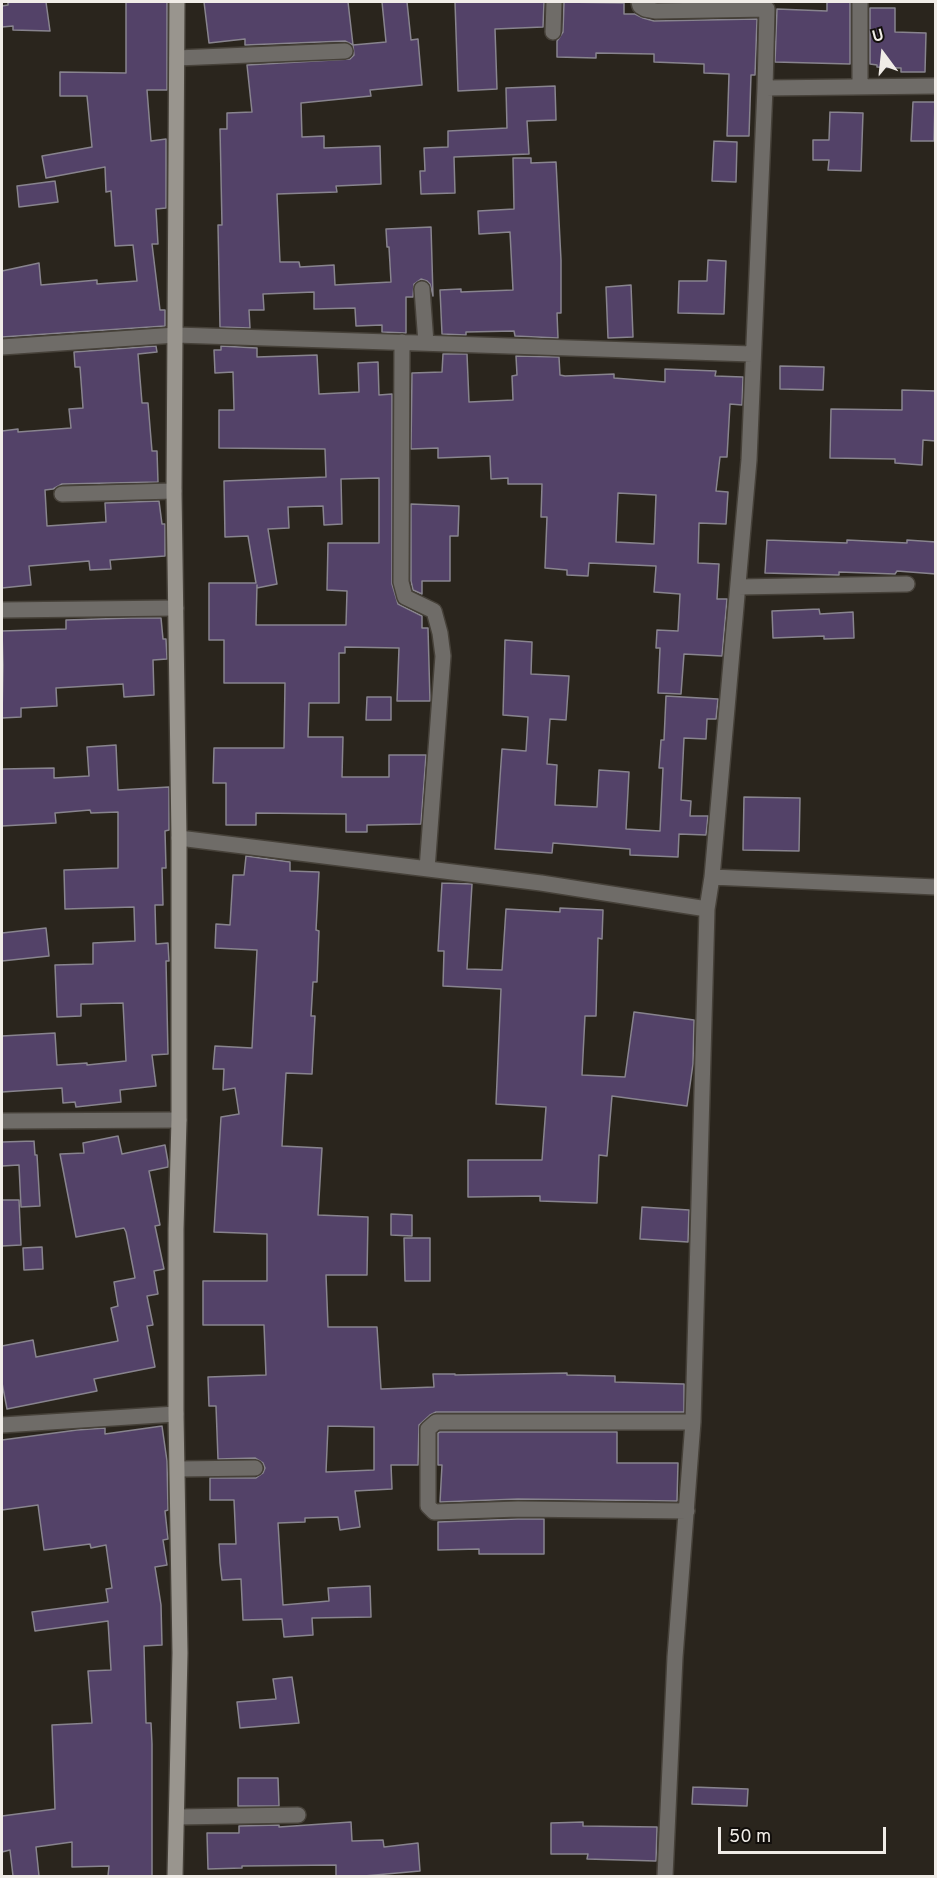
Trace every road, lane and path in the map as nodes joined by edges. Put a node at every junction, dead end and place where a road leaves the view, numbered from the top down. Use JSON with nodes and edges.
{"nodes":[{"id":1,"x":177,"y":2,"type":"edge"},
{"id":2,"x":554,"y":2,"type":"edge"},
{"id":3,"x":639,"y":2,"type":"edge"},
{"id":4,"x":860,"y":2,"type":"edge"},
{"id":5,"x":553,"y":32,"type":"dead end"},
{"id":6,"x":345,"y":51,"type":"dead end"},
{"id":7,"x":177,"y":58,"type":"junction"},
{"id":8,"x":936,"y":86,"type":"edge"},
{"id":9,"x":860,"y":87,"type":"junction"},
{"id":10,"x":765,"y":88,"type":"junction"},
{"id":11,"x":422,"y":289,"type":"dead end"},
{"id":12,"x":176,"y":335,"type":"junction"},
{"id":13,"x":402,"y":342,"type":"junction"},
{"id":14,"x":426,"y":343,"type":"junction"},
{"id":15,"x":2,"y":346,"type":"edge"},
{"id":16,"x":752,"y":354,"type":"junction"},
{"id":17,"x":174,"y":491,"type":"junction"},
{"id":18,"x":62,"y":494,"type":"dead end"},
{"id":19,"x":907,"y":584,"type":"dead end"},
{"id":20,"x":738,"y":587,"type":"junction"},
{"id":21,"x":176,"y":608,"type":"junction"},
{"id":22,"x":2,"y":610,"type":"edge"},
{"id":23,"x":179,"y":838,"type":"junction"},
{"id":24,"x":427,"y":869,"type":"junction"},
{"id":25,"x":712,"y":877,"type":"junction"},
{"id":26,"x":936,"y":887,"type":"edge"},
{"id":27,"x":707,"y":909,"type":"junction"},
{"id":28,"x":179,"y":1120,"type":"junction"},
{"id":29,"x":2,"y":1121,"type":"edge"},
{"id":30,"x":176,"y":1414,"type":"junction"},
{"id":31,"x":693,"y":1422,"type":"junction"},
{"id":32,"x":2,"y":1425,"type":"edge"},
{"id":33,"x":255,"y":1468,"type":"dead end"},
{"id":34,"x":177,"y":1469,"type":"junction"},
{"id":35,"x":687,"y":1511,"type":"junction"},
{"id":36,"x":298,"y":1815,"type":"dead end"},
{"id":37,"x":177,"y":1817,"type":"junction"},
{"id":38,"x":175,"y":1876,"type":"edge"},
{"id":39,"x":664,"y":1876,"type":"edge"}],
"edges":[{"from":1,"to":7,"type":"main road"},
{"from":2,"to":5,"type":"street"},
{"from":3,"to":10,"type":"street"},
{"from":4,"to":9,"type":"street"},
{"from":6,"to":7,"type":"street"},
{"from":7,"to":12,"type":"main road"},
{"from":8,"to":9,"type":"street"},
{"from":9,"to":10,"type":"street"},
{"from":10,"to":16,"type":"street"},
{"from":11,"to":14,"type":"street"},
{"from":12,"to":13,"type":"street"},
{"from":12,"to":15,"type":"street"},
{"from":12,"to":17,"type":"main road"},
{"from":13,"to":14,"type":"street"},
{"from":13,"to":24,"type":"street"},
{"from":14,"to":16,"type":"street"},
{"from":16,"to":20,"type":"street"},
{"from":17,"to":18,"type":"street"},
{"from":17,"to":21,"type":"main road"},
{"from":19,"to":20,"type":"street"},
{"from":20,"to":25,"type":"street"},
{"from":21,"to":22,"type":"street"},
{"from":21,"to":23,"type":"main road"},
{"from":23,"to":24,"type":"street"},
{"from":23,"to":28,"type":"main road"},
{"from":24,"to":27,"type":"street"},
{"from":25,"to":26,"type":"street"},
{"from":25,"to":27,"type":"street"},
{"from":27,"to":31,"type":"street"},
{"from":28,"to":29,"type":"street"},
{"from":28,"to":30,"type":"main road"},
{"from":30,"to":32,"type":"street"},
{"from":30,"to":34,"type":"main road"},
{"from":31,"to":35,"type":"street"},
{"from":31,"to":35,"type":"street"},
{"from":33,"to":34,"type":"street"},
{"from":34,"to":37,"type":"main road"},
{"from":35,"to":39,"type":"street"},
{"from":36,"to":37,"type":"street"},
{"from":37,"to":38,"type":"main road"}]}
